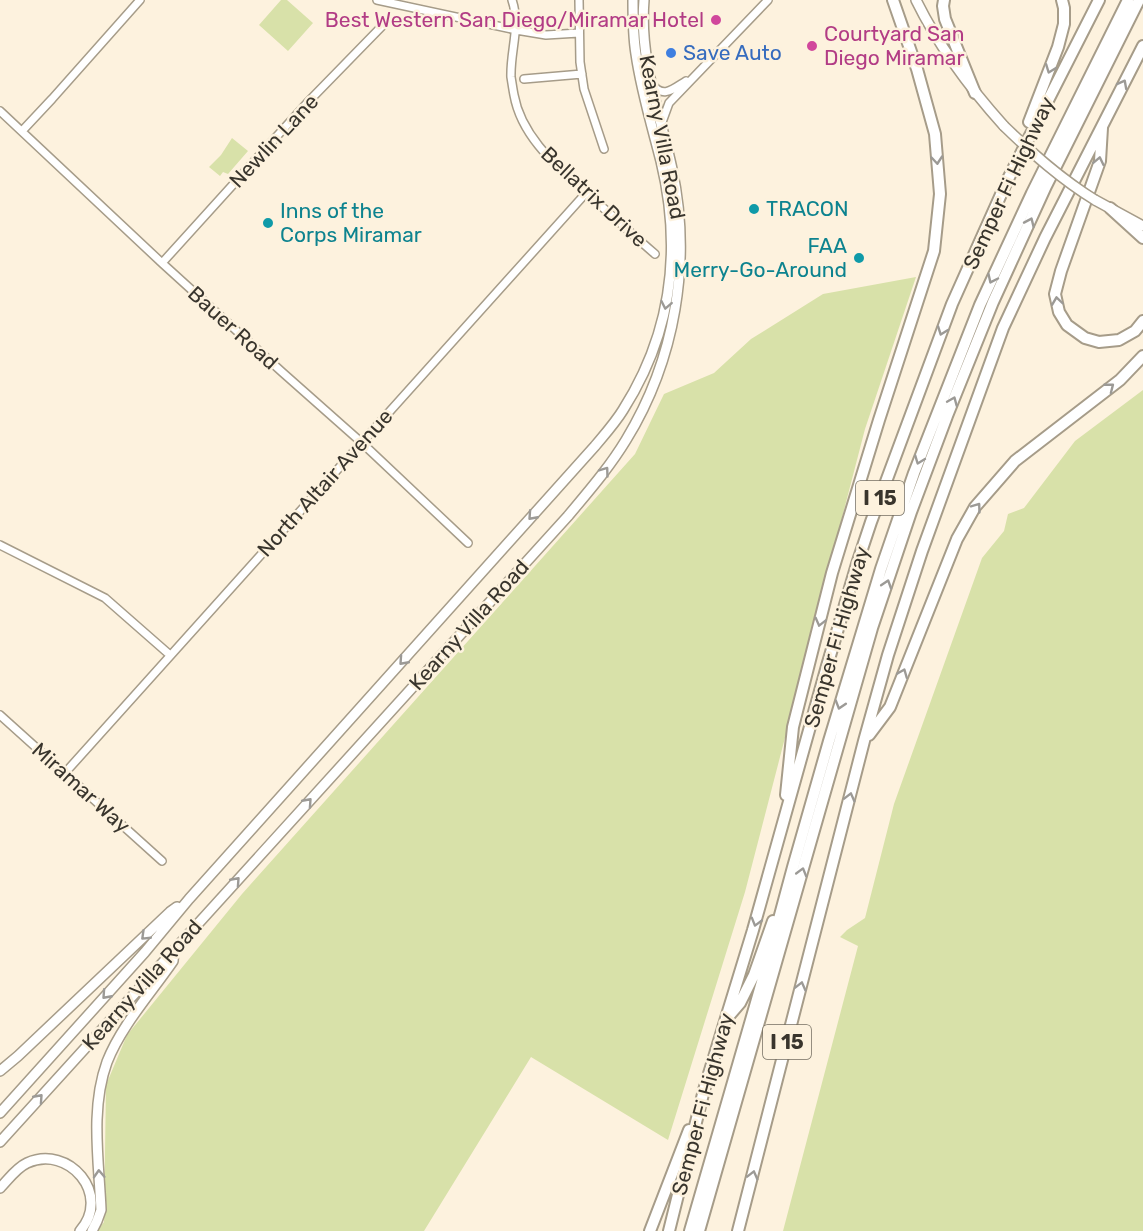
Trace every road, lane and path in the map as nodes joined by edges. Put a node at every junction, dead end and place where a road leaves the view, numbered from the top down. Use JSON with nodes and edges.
{"nodes":[{"id":1,"x":140,"y":0,"type":"edge"},
{"id":2,"x":512,"y":0,"type":"edge"},
{"id":3,"x":579,"y":0,"type":"edge"},
{"id":4,"x":633,"y":0,"type":"edge"},
{"id":5,"x":644,"y":0,"type":"edge"},
{"id":6,"x":768,"y":0,"type":"edge"},
{"id":7,"x":893,"y":0,"type":"edge"},
{"id":8,"x":916,"y":0,"type":"edge"},
{"id":9,"x":945,"y":0,"type":"edge"},
{"id":10,"x":1062,"y":0,"type":"edge"},
{"id":11,"x":1099,"y":0,"type":"edge"},
{"id":12,"x":1128,"y":0,"type":"edge"},
{"id":13,"x":1139,"y":0,"type":"edge"},
{"id":14,"x":382,"y":1,"type":"edge"},
{"id":15,"x":387,"y":21,"type":"dead end"},
{"id":16,"x":516,"y":30,"type":"junction"},
{"id":17,"x":579,"y":33,"type":"junction"},
{"id":18,"x":1143,"y":46,"type":"edge"},
{"id":19,"x":582,"y":74,"type":"junction"},
{"id":20,"x":693,"y":77,"type":"junction"},
{"id":21,"x":650,"y":78,"type":"junction"},
{"id":22,"x":524,"y":79,"type":"dead end"},
{"id":23,"x":975,"y":93,"type":"junction"},
{"id":24,"x":0,"y":111,"type":"edge"},
{"id":25,"x":1103,"y":122,"type":"junction"},
{"id":26,"x":661,"y":125,"type":"junction"},
{"id":27,"x":22,"y":131,"type":"junction"},
{"id":28,"x":604,"y":149,"type":"dead end"},
{"id":29,"x":1007,"y":181,"type":"junction"},
{"id":30,"x":586,"y":193,"type":"junction"},
{"id":31,"x":1110,"y":208,"type":"junction"},
{"id":32,"x":1143,"y":226,"type":"edge"},
{"id":33,"x":1143,"y":238,"type":"edge"},
{"id":34,"x":655,"y":254,"type":"dead end"},
{"id":35,"x":162,"y":262,"type":"junction"},
{"id":36,"x":1143,"y":321,"type":"edge"},
{"id":37,"x":1143,"y":356,"type":"edge"},
{"id":38,"x":361,"y":442,"type":"junction"},
{"id":39,"x":468,"y":543,"type":"dead end"},
{"id":40,"x":0,"y":545,"type":"edge"},
{"id":41,"x":170,"y":655,"type":"junction"},
{"id":42,"x":0,"y":715,"type":"edge"},
{"id":43,"x":864,"y":741,"type":"junction"},
{"id":44,"x":64,"y":774,"type":"junction"},
{"id":45,"x":783,"y":825,"type":"junction"},
{"id":46,"x":162,"y":861,"type":"dead end"},
{"id":47,"x":786,"y":893,"type":"junction"},
{"id":48,"x":189,"y":898,"type":"junction"},
{"id":49,"x":174,"y":951,"type":"junction"},
{"id":50,"x":724,"y":1022,"type":"junction"},
{"id":51,"x":0,"y":1071,"type":"edge"},
{"id":52,"x":704,"y":1090,"type":"junction"},
{"id":53,"x":0,"y":1113,"type":"edge"},
{"id":54,"x":0,"y":1142,"type":"edge"},
{"id":55,"x":0,"y":1188,"type":"edge"},
{"id":56,"x":671,"y":1228,"type":"edge"},
{"id":57,"x":81,"y":1231,"type":"edge"},
{"id":58,"x":92,"y":1231,"type":"edge"},
{"id":59,"x":650,"y":1231,"type":"edge"},
{"id":60,"x":690,"y":1231,"type":"edge"},
{"id":61,"x":699,"y":1231,"type":"edge"},
{"id":62,"x":738,"y":1231,"type":"edge"}],
"edges":[{"from":1,"to":27,"type":"street"},
{"from":2,"to":16,"type":"street","name":"Bellatrix Drive"},
{"from":3,"to":17,"type":"street"},
{"from":4,"to":48,"type":"main road","name":"Kearny Villa Road","one_way":true},
{"from":5,"to":21,"type":"main road","name":"Kearny Villa Road"},
{"from":6,"to":20,"type":"street"},
{"from":7,"to":45,"type":"highway","one_way":true},
{"from":8,"to":23,"type":"main road"},
{"from":9,"to":23,"type":"highway"},
{"from":10,"to":29,"type":"highway","one_way":true},
{"from":11,"to":29,"type":"highway","name":"Semper Fi Highway","number":"I 15"},
{"from":12,"to":47,"type":"highway","one_way":true},
{"from":61,"to":13,"type":"highway","one_way":true},
{"from":14,"to":16,"type":"street"},
{"from":15,"to":35,"type":"street","name":"Newlin Lane"},
{"from":16,"to":17,"type":"street"},
{"from":16,"to":30,"type":"street","name":"Bellatrix Drive"},
{"from":17,"to":19,"type":"street"},
{"from":25,"to":18,"type":"highway","number":"I 15","one_way":true},
{"from":19,"to":22,"type":"street"},
{"from":19,"to":28,"type":"street"},
{"from":20,"to":21,"type":"street"},
{"from":20,"to":26,"type":"street"},
{"from":21,"to":26,"type":"main road","name":"Kearny Villa Road"},
{"from":23,"to":31,"type":"main road","bridge":true},
{"from":24,"to":27,"type":"street","name":"Bauer Road"},
{"from":36,"to":25,"type":"highway","one_way":true},
{"from":25,"to":43,"type":"highway","number":"I 15"},
{"from":49,"to":26,"type":"main road","name":"Kearny Villa Road","one_way":true},
{"from":27,"to":35,"type":"street","name":"Bauer Road"},
{"from":29,"to":45,"type":"highway","name":"Semper Fi Highway","number":"I 15","one_way":true},
{"from":30,"to":34,"type":"street","name":"Bellatrix Drive"},
{"from":30,"to":38,"type":"street","name":"North Altair Avenue"},
{"from":31,"to":32,"type":"main road"},
{"from":31,"to":33,"type":"highway"},
{"from":35,"to":38,"type":"street","name":"Bauer Road"},
{"from":43,"to":37,"type":"highway","one_way":true},
{"from":38,"to":39,"type":"street","name":"Bauer Road"},
{"from":38,"to":41,"type":"street","name":"North Altair Avenue"},
{"from":40,"to":41,"type":"street"},
{"from":41,"to":44,"type":"street","name":"North Altair Avenue"},
{"from":42,"to":44,"type":"street","name":"Miramar Way"},
{"from":62,"to":43,"type":"highway","number":"I 15","one_way":true},
{"from":44,"to":46,"type":"street","name":"Miramar Way"},
{"from":45,"to":50,"type":"highway","name":"Semper Fi Highway","number":"I 15","one_way":true},
{"from":47,"to":50,"type":"highway"},
{"from":47,"to":60,"type":"highway"},
{"from":48,"to":51,"type":"main road","one_way":true},
{"from":48,"to":53,"type":"main road","name":"Kearny Villa Road","one_way":true},
{"from":54,"to":49,"type":"main road","name":"Kearny Villa Road","one_way":true},
{"from":58,"to":49,"type":"main road","one_way":true},
{"from":50,"to":52,"type":"highway","name":"Semper Fi Highway","number":"I 15"},
{"from":52,"to":56,"type":"highway","name":"Semper Fi Highway","number":"I 15"},
{"from":52,"to":59,"type":"highway"},
{"from":55,"to":57,"type":"main road"}]}
